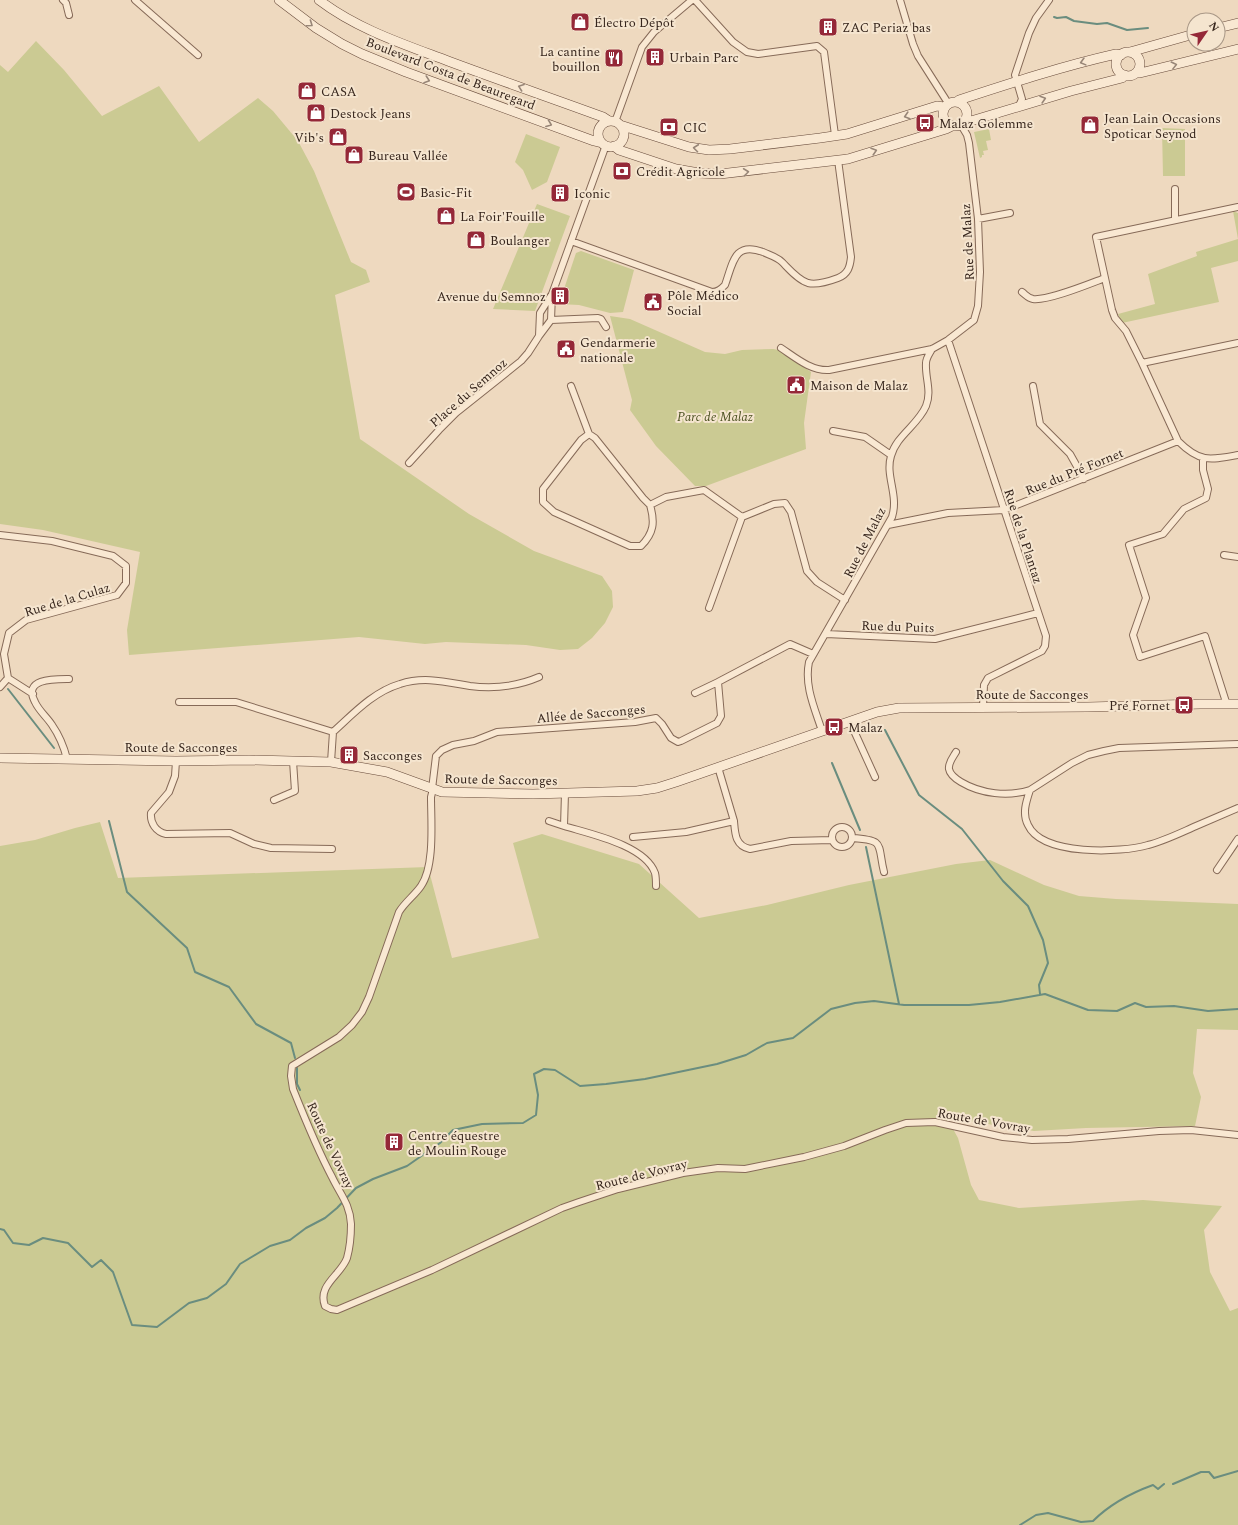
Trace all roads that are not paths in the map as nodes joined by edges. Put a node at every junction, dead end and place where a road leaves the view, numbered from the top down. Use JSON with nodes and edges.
{"nodes":[{"id":1,"x":63,"y":0,"type":"edge"},
{"id":2,"x":135,"y":0,"type":"edge"},
{"id":3,"x":279,"y":0,"type":"edge"},
{"id":4,"x":319,"y":0,"type":"edge"},
{"id":5,"x":692,"y":0,"type":"edge"},
{"id":6,"x":695,"y":0,"type":"edge"},
{"id":7,"x":900,"y":0,"type":"edge"},
{"id":8,"x":1049,"y":0,"type":"edge"},
{"id":9,"x":69,"y":15,"type":"dead end"},
{"id":10,"x":1238,"y":23,"type":"edge"},
{"id":11,"x":1226,"y":26,"type":"edge"},
{"id":12,"x":1186,"y":36,"type":"edge"},
{"id":13,"x":1238,"y":49,"type":"edge"},
{"id":14,"x":1130,"y":52,"type":"junction"},
{"id":15,"x":198,"y":55,"type":"dead end"},
{"id":16,"x":1120,"y":55,"type":"junction"},
{"id":17,"x":1136,"y":73,"type":"junction"},
{"id":18,"x":1125,"y":75,"type":"junction"},
{"id":19,"x":1017,"y":81,"type":"junction"},
{"id":20,"x":958,"y":102,"type":"junction"},
{"id":21,"x":946,"y":105,"type":"junction"},
{"id":22,"x":1019,"y":106,"type":"junction"},
{"id":23,"x":963,"y":122,"type":"junction"},
{"id":24,"x":615,"y":123,"type":"junction"},
{"id":25,"x":952,"y":126,"type":"junction"},
{"id":26,"x":835,"y":135,"type":"junction"},
{"id":27,"x":607,"y":145,"type":"junction"},
{"id":28,"x":838,"y":160,"type":"junction"},
{"id":29,"x":1175,"y":189,"type":"dead end"},
{"id":30,"x":1238,"y":207,"type":"edge"},
{"id":31,"x":1010,"y":213,"type":"dead end"},
{"id":32,"x":978,"y":219,"type":"junction"},
{"id":33,"x":1175,"y":219,"type":"junction"},
{"id":34,"x":572,"y":241,"type":"junction"},
{"id":35,"x":1105,"y":278,"type":"junction"},
{"id":36,"x":1022,"y":292,"type":"dead end"},
{"id":37,"x":552,"y":294,"type":"junction"},
{"id":38,"x":551,"y":320,"type":"junction"},
{"id":39,"x":606,"y":327,"type":"dead end"},
{"id":40,"x":539,"y":336,"type":"junction"},
{"id":41,"x":948,"y":340,"type":"junction"},
{"id":42,"x":1238,"y":343,"type":"edge"},
{"id":43,"x":781,"y":348,"type":"dead end"},
{"id":44,"x":932,"y":349,"type":"junction"},
{"id":45,"x":1142,"y":363,"type":"junction"},
{"id":46,"x":571,"y":386,"type":"dead end"},
{"id":47,"x":1033,"y":386,"type":"dead end"},
{"id":48,"x":833,"y":431,"type":"dead end"},
{"id":49,"x":589,"y":434,"type":"junction"},
{"id":50,"x":1178,"y":441,"type":"junction"},
{"id":51,"x":891,"y":455,"type":"junction"},
{"id":52,"x":1238,"y":455,"type":"edge"},
{"id":53,"x":1203,"y":458,"type":"junction"},
{"id":54,"x":409,"y":463,"type":"dead end"},
{"id":55,"x":1084,"y":479,"type":"junction"},
{"id":56,"x":650,"y":505,"type":"junction"},
{"id":57,"x":1004,"y":510,"type":"junction"},
{"id":58,"x":742,"y":517,"type":"junction"},
{"id":59,"x":888,"y":525,"type":"junction"},
{"id":60,"x":0,"y":535,"type":"edge"},
{"id":61,"x":1224,"y":555,"type":"dead end"},
{"id":62,"x":1238,"y":557,"type":"edge"},
{"id":63,"x":846,"y":600,"type":"junction"},
{"id":64,"x":709,"y":608,"type":"dead end"},
{"id":65,"x":1038,"y":613,"type":"junction"},
{"id":66,"x":826,"y":634,"type":"junction"},
{"id":67,"x":813,"y":654,"type":"junction"},
{"id":68,"x":539,"y":677,"type":"dead end"},
{"id":69,"x":8,"y":678,"type":"junction"},
{"id":70,"x":69,"y":679,"type":"dead end"},
{"id":71,"x":718,"y":682,"type":"junction"},
{"id":72,"x":0,"y":688,"type":"edge"},
{"id":73,"x":695,"y":693,"type":"dead end"},
{"id":74,"x":32,"y":694,"type":"junction"},
{"id":75,"x":1238,"y":701,"type":"edge"},
{"id":76,"x":179,"y":702,"type":"dead end"},
{"id":77,"x":1221,"y":703,"type":"junction"},
{"id":78,"x":1238,"y":704,"type":"edge"},
{"id":79,"x":983,"y":707,"type":"junction"},
{"id":80,"x":850,"y":722,"type":"junction"},
{"id":81,"x":822,"y":731,"type":"junction"},
{"id":82,"x":333,"y":732,"type":"junction"},
{"id":83,"x":1238,"y":744,"type":"edge"},
{"id":84,"x":956,"y":752,"type":"dead end"},
{"id":85,"x":0,"y":758,"type":"edge"},
{"id":86,"x":67,"y":759,"type":"junction"},
{"id":87,"x":176,"y":761,"type":"junction"},
{"id":88,"x":293,"y":761,"type":"junction"},
{"id":89,"x":331,"y":762,"type":"junction"},
{"id":90,"x":718,"y":767,"type":"junction"},
{"id":91,"x":875,"y":777,"type":"dead end"},
{"id":92,"x":433,"y":789,"type":"junction"},
{"id":93,"x":1030,"y":790,"type":"junction"},
{"id":94,"x":565,"y":793,"type":"junction"},
{"id":95,"x":274,"y":800,"type":"dead end"},
{"id":96,"x":1237,"y":810,"type":"edge"},
{"id":97,"x":549,"y":821,"type":"dead end"},
{"id":98,"x":734,"y":821,"type":"junction"},
{"id":99,"x":564,"y":826,"type":"junction"},
{"id":100,"x":633,"y":836,"type":"dead end"},
{"id":101,"x":852,"y":838,"type":"junction"},
{"id":102,"x":832,"y":840,"type":"junction"},
{"id":103,"x":1238,"y":840,"type":"edge"},
{"id":104,"x":332,"y":848,"type":"dead end"},
{"id":105,"x":1217,"y":870,"type":"dead end"},
{"id":106,"x":884,"y":872,"type":"dead end"},
{"id":107,"x":656,"y":886,"type":"dead end"},
{"id":108,"x":1238,"y":1135,"type":"edge"}],
"edges":[{"from":1,"to":9,"type":"street"},
{"from":2,"to":15,"type":"street"},
{"from":3,"to":27,"type":"street","name":"Boulevard Costa de Beauregard","one_way":true},
{"from":24,"to":4,"type":"street","name":"Boulevard Costa de Beauregard","one_way":true},
{"from":5,"to":24,"type":"street"},
{"from":6,"to":26,"type":"street"},
{"from":7,"to":21,"type":"street"},
{"from":8,"to":19,"type":"street"},
{"from":10,"to":11,"type":"street"},
{"from":12,"to":14,"type":"street","name":"Boulevard Costa de Beauregard"},
{"from":17,"to":13,"type":"street","name":"Boulevard Costa de Beauregard","one_way":true},
{"from":14,"to":16,"type":"street","name":"Boulevard Costa de Beauregard"},
{"from":14,"to":17,"type":"street"},
{"from":16,"to":18,"type":"street"},
{"from":16,"to":19,"type":"street","name":"Boulevard Costa de Beauregard","one_way":true},
{"from":17,"to":18,"type":"street","name":"Boulevard Costa de Beauregard"},
{"from":22,"to":18,"type":"street","name":"Boulevard Costa de Beauregard","one_way":true},
{"from":19,"to":20,"type":"street","name":"Boulevard Costa de Beauregard"},
{"from":19,"to":22,"type":"street"},
{"from":20,"to":21,"type":"street","name":"Boulevard Costa de Beauregard"},
{"from":20,"to":23,"type":"street"},
{"from":21,"to":25,"type":"street"},
{"from":21,"to":26,"type":"street","name":"Boulevard Costa de Beauregard","one_way":true},
{"from":22,"to":23,"type":"street","name":"Boulevard Costa de Beauregard"},
{"from":23,"to":25,"type":"street","name":"Boulevard Costa de Beauregard"},
{"from":23,"to":32,"type":"street","name":"Rue de Malaz"},
{"from":26,"to":24,"type":"street","name":"Boulevard Costa de Beauregard","one_way":true},
{"from":24,"to":27,"type":"street"},
{"from":24,"to":27,"type":"street"},
{"from":28,"to":25,"type":"street","name":"Boulevard Costa de Beauregard","one_way":true},
{"from":27,"to":28,"type":"street","name":"Boulevard Costa de Beauregard","one_way":true},
{"from":27,"to":34,"type":"street"},
{"from":28,"to":34,"type":"street"},
{"from":29,"to":33,"type":"street"},
{"from":30,"to":33,"type":"street"},
{"from":31,"to":32,"type":"street"},
{"from":32,"to":41,"type":"street","name":"Rue de Malaz"},
{"from":33,"to":35,"type":"street"},
{"from":34,"to":37,"type":"street"},
{"from":35,"to":36,"type":"street"},
{"from":35,"to":45,"type":"street"},
{"from":37,"to":38,"type":"street"},
{"from":37,"to":40,"type":"street"},
{"from":38,"to":39,"type":"street"},
{"from":38,"to":40,"type":"street","name":"Place du Semnoz"},
{"from":40,"to":54,"type":"street","name":"Place du Semnoz"},
{"from":41,"to":44,"type":"street","name":"Rue de Malaz"},
{"from":41,"to":57,"type":"street","name":"Rue de la Plantaz"},
{"from":42,"to":45,"type":"street"},
{"from":43,"to":44,"type":"street"},
{"from":44,"to":51,"type":"street","name":"Rue de Malaz"},
{"from":45,"to":50,"type":"street"},
{"from":46,"to":49,"type":"street"},
{"from":47,"to":55,"type":"street"},
{"from":48,"to":51,"type":"street"},
{"from":49,"to":56,"type":"street"},
{"from":49,"to":56,"type":"street"},
{"from":50,"to":53,"type":"street"},
{"from":50,"to":55,"type":"street","name":"Rue du Pré Fornet"},
{"from":51,"to":59,"type":"street","name":"Rue de Malaz"},
{"from":52,"to":53,"type":"street"},
{"from":53,"to":77,"type":"street"},
{"from":55,"to":57,"type":"street","name":"Rue du Pré Fornet"},
{"from":56,"to":58,"type":"street"},
{"from":57,"to":59,"type":"street","name":"Rue du Pré Fornet"},
{"from":57,"to":65,"type":"street","name":"Rue de la Plantaz"},
{"from":58,"to":63,"type":"street"},
{"from":58,"to":64,"type":"street"},
{"from":59,"to":63,"type":"street","name":"Rue de Malaz"},
{"from":60,"to":69,"type":"street","name":"Rue de la Culaz"},
{"from":61,"to":62,"type":"street"},
{"from":63,"to":66,"type":"street","name":"Rue de Malaz"},
{"from":65,"to":66,"type":"street","name":"Rue du Puits"},
{"from":65,"to":79,"type":"street","name":"Rue de la Plantaz"},
{"from":66,"to":67,"type":"street","name":"Rue de Malaz"},
{"from":67,"to":71,"type":"street"},
{"from":67,"to":81,"type":"street","name":"Rue de Malaz"},
{"from":68,"to":82,"type":"street"},
{"from":69,"to":72,"type":"street"},
{"from":69,"to":74,"type":"street"},
{"from":70,"to":74,"type":"street"},
{"from":71,"to":73,"type":"street"},
{"from":71,"to":92,"type":"street","name":"Allée de Sacconges"},
{"from":74,"to":86,"type":"street"},
{"from":75,"to":77,"type":"street","name":"Route de Sacconges"},
{"from":76,"to":82,"type":"street"},
{"from":77,"to":78,"type":"street","name":"Route de Sacconges"},
{"from":77,"to":79,"type":"street","name":"Route de Sacconges"},
{"from":79,"to":80,"type":"street","name":"Route de Sacconges"},
{"from":80,"to":81,"type":"street","name":"Route de Sacconges"},
{"from":80,"to":91,"type":"street"},
{"from":81,"to":90,"type":"street","name":"Route de Sacconges"},
{"from":82,"to":89,"type":"street"},
{"from":83,"to":93,"type":"street"},
{"from":84,"to":93,"type":"street"},
{"from":85,"to":86,"type":"street","name":"Route de Sacconges"},
{"from":86,"to":87,"type":"street","name":"Route de Sacconges"},
{"from":87,"to":88,"type":"street","name":"Route de Sacconges"},
{"from":87,"to":104,"type":"street"},
{"from":88,"to":89,"type":"street","name":"Route de Sacconges"},
{"from":88,"to":95,"type":"street"},
{"from":89,"to":92,"type":"street","name":"Route de Sacconges"},
{"from":90,"to":94,"type":"street","name":"Route de Sacconges"},
{"from":90,"to":98,"type":"street"},
{"from":92,"to":94,"type":"street","name":"Route de Sacconges"},
{"from":92,"to":108,"type":"street","name":"Route de Vovray"},
{"from":93,"to":96,"type":"street"},
{"from":94,"to":99,"type":"street"},
{"from":97,"to":99,"type":"street"},
{"from":98,"to":100,"type":"street"},
{"from":98,"to":102,"type":"street"},
{"from":99,"to":107,"type":"street"},
{"from":101,"to":102,"type":"street"},
{"from":101,"to":102,"type":"street"},
{"from":101,"to":106,"type":"street"},
{"from":103,"to":105,"type":"street"}]}
